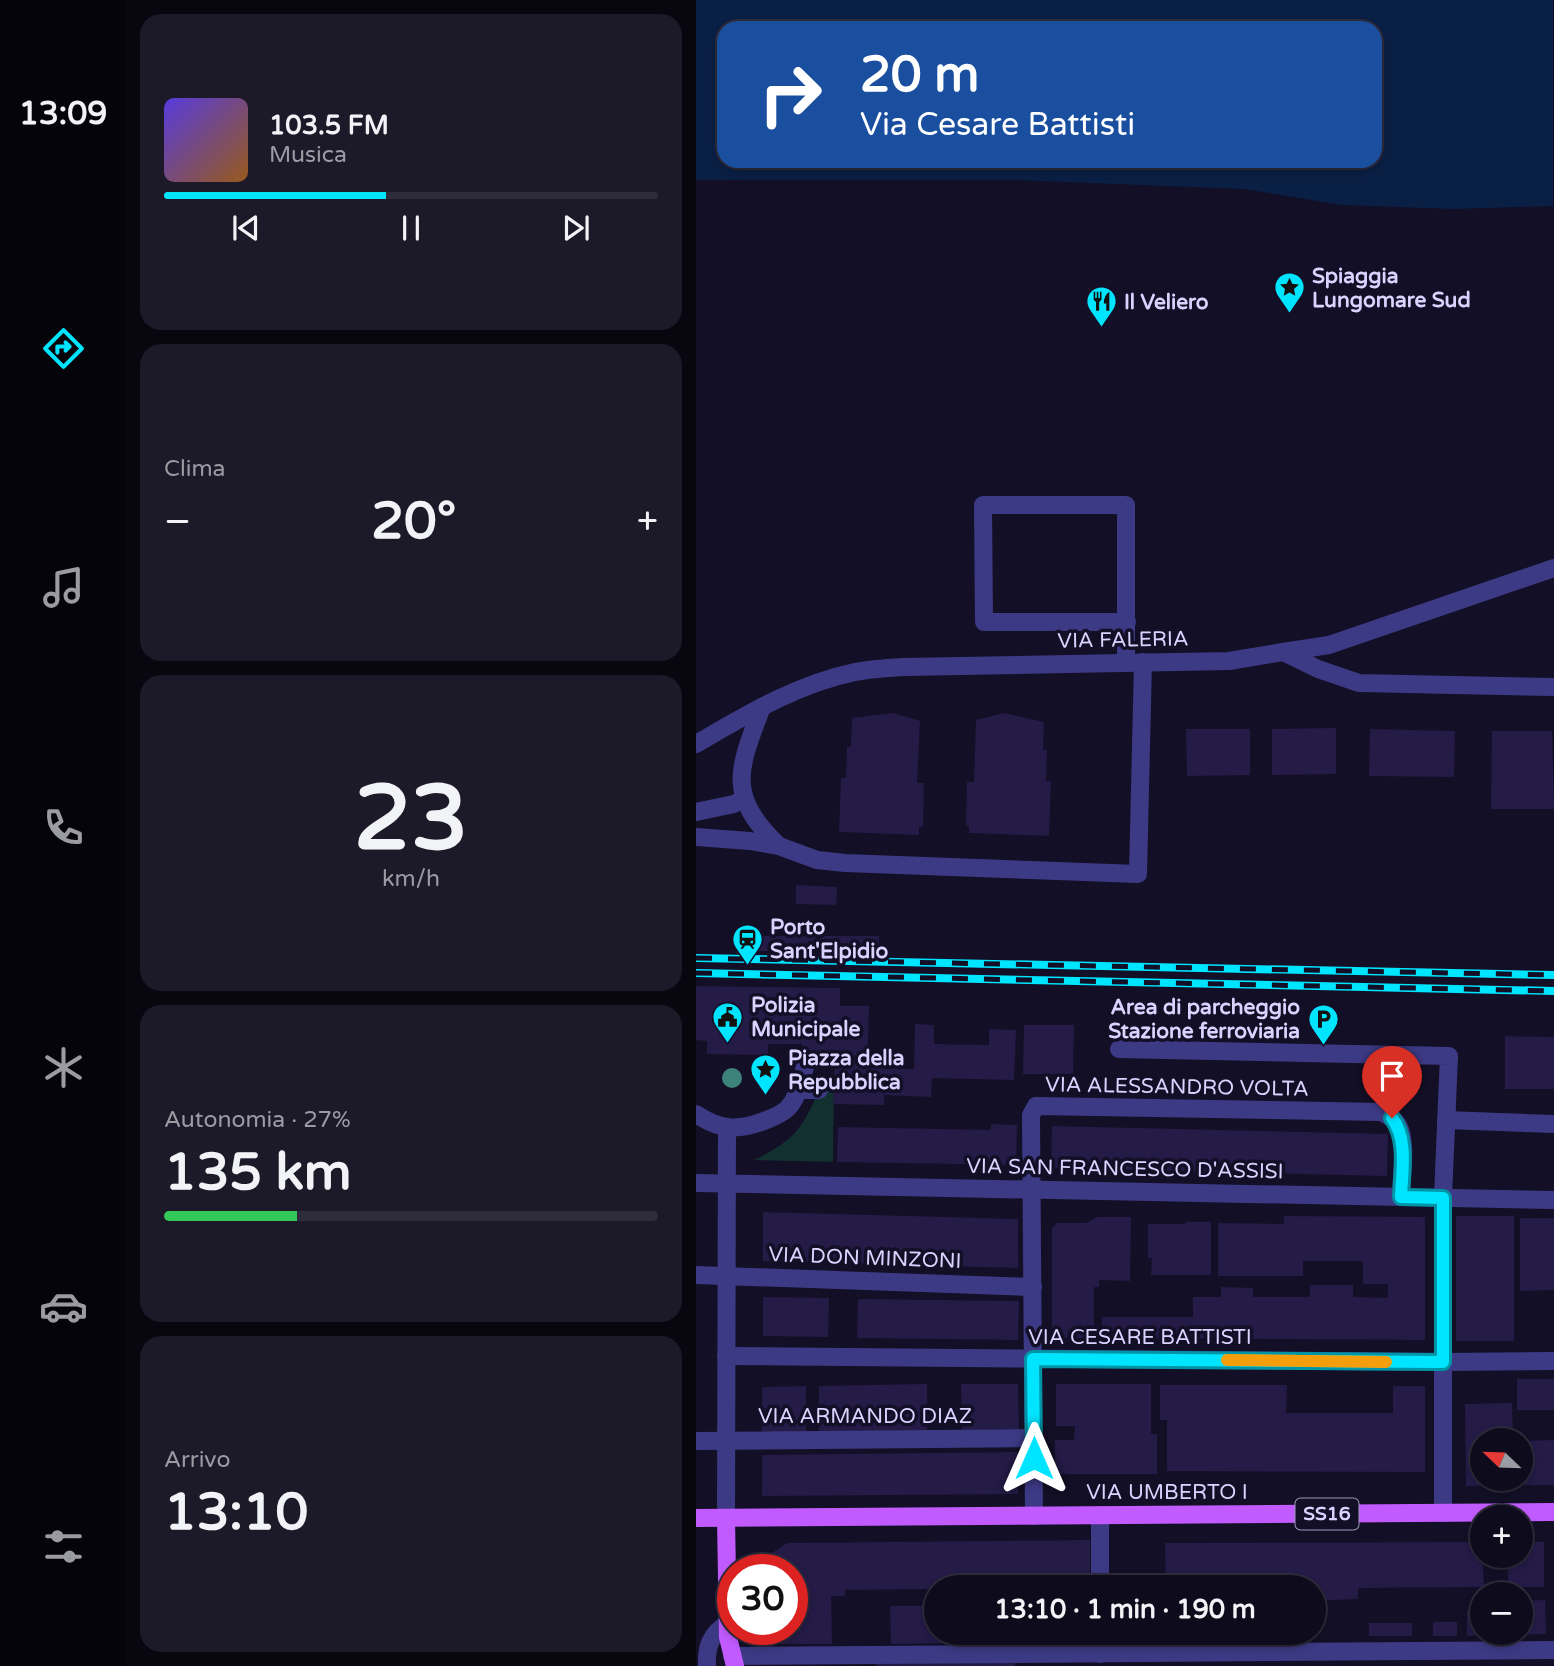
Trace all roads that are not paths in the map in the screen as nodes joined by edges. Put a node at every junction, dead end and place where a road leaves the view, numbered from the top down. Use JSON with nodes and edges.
{"nodes":[{"id":1,"x":1554,"y":568,"type":"edge"},
{"id":2,"x":1127,"y":622,"type":"junction"},
{"id":3,"x":1283,"y":652,"type":"junction"},
{"id":4,"x":1135,"y":662,"type":"junction"},
{"id":5,"x":1554,"y":687,"type":"edge"},
{"id":6,"x":761,"y":707,"type":"junction"},
{"id":7,"x":696,"y":744,"type":"edge"},
{"id":8,"x":743,"y":799,"type":"junction"},
{"id":9,"x":696,"y":812,"type":"edge"},
{"id":10,"x":696,"y":837,"type":"edge"},
{"id":11,"x":779,"y":846,"type":"junction"},
{"id":12,"x":1119,"y":1049,"type":"dead end"},
{"id":13,"x":804,"y":1067,"type":"dead end"},
{"id":14,"x":799,"y":1090,"type":"junction"},
{"id":15,"x":819,"y":1090,"type":"dead end"},
{"id":16,"x":696,"y":1114,"type":"edge"},
{"id":17,"x":1446,"y":1120,"type":"junction"},
{"id":18,"x":1554,"y":1124,"type":"edge"},
{"id":19,"x":727,"y":1128,"type":"junction"},
{"id":20,"x":696,"y":1183,"type":"edge"},
{"id":21,"x":727,"y":1184,"type":"junction"},
{"id":22,"x":1032,"y":1189,"type":"junction"},
{"id":23,"x":1401,"y":1197,"type":"junction"},
{"id":24,"x":1443,"y":1198,"type":"junction"},
{"id":25,"x":1554,"y":1200,"type":"edge"},
{"id":26,"x":696,"y":1275,"type":"edge"},
{"id":27,"x":727,"y":1276,"type":"junction"},
{"id":28,"x":1033,"y":1287,"type":"junction"},
{"id":29,"x":726,"y":1356,"type":"junction"},
{"id":30,"x":1033,"y":1359,"type":"junction"},
{"id":31,"x":1554,"y":1360,"type":"edge"},
{"id":32,"x":1443,"y":1362,"type":"junction"},
{"id":33,"x":1033,"y":1438,"type":"junction"},
{"id":34,"x":696,"y":1441,"type":"edge"},
{"id":35,"x":726,"y":1441,"type":"junction"},
{"id":36,"x":1554,"y":1512,"type":"edge"},
{"id":37,"x":1443,"y":1513,"type":"junction"},
{"id":38,"x":1100,"y":1515,"type":"junction"},
{"id":39,"x":1034,"y":1516,"type":"junction"},
{"id":40,"x":696,"y":1518,"type":"edge"},
{"id":41,"x":726,"y":1518,"type":"junction"},
{"id":42,"x":727,"y":1554,"type":"edge"},
{"id":43,"x":1100,"y":1575,"type":"edge"},
{"id":44,"x":717,"y":1630,"type":"edge"},
{"id":45,"x":1100,"y":1645,"type":"edge"},
{"id":46,"x":1554,"y":1650,"type":"edge"},
{"id":47,"x":1100,"y":1654,"type":"junction"},
{"id":48,"x":734,"y":1661,"type":"edge"},
{"id":49,"x":707,"y":1666,"type":"edge"}],
"edges":[{"from":1,"to":3,"type":"street","name":"VIA FALERIA"},
{"from":2,"to":2,"type":"street"},
{"from":2,"to":4,"type":"street"},
{"from":3,"to":4,"type":"street","name":"VIA FALERIA"},
{"from":3,"to":5,"type":"street"},
{"from":4,"to":6,"type":"street","name":"VIA FALERIA"},
{"from":4,"to":11,"type":"street"},
{"from":6,"to":7,"type":"street","name":"VIA FALERIA"},
{"from":6,"to":8,"type":"street"},
{"from":8,"to":9,"type":"street"},
{"from":8,"to":11,"type":"street"},
{"from":10,"to":11,"type":"street"},
{"from":12,"to":17,"type":"street"},
{"from":13,"to":14,"type":"street"},
{"from":14,"to":15,"type":"street"},
{"from":14,"to":19,"type":"street"},
{"from":16,"to":19,"type":"street"},
{"from":17,"to":18,"type":"street"},
{"from":17,"to":24,"type":"street"},
{"from":19,"to":21,"type":"street"},
{"from":20,"to":21,"type":"street","name":"VIA SAN FRANCESCO D'ASSISI"},
{"from":21,"to":22,"type":"street","name":"VIA SAN FRANCESCO D'ASSISI"},
{"from":21,"to":27,"type":"street"},
{"from":22,"to":23,"type":"street","name":"VIA SAN FRANCESCO D'ASSISI"},
{"from":22,"to":23,"type":"street","name":"VIA ALESSANDRO VOLTA"},
{"from":22,"to":28,"type":"street","name":"VIA ALESSANDRO VOLTA"},
{"from":23,"to":24,"type":"street","name":"VIA SAN FRANCESCO D'ASSISI"},
{"from":24,"to":25,"type":"street","name":"VIA SAN FRANCESCO D'ASSISI"},
{"from":24,"to":32,"type":"street"},
{"from":26,"to":27,"type":"street","name":"VIA DON MINZONI"},
{"from":27,"to":28,"type":"street","name":"VIA DON MINZONI"},
{"from":27,"to":29,"type":"street"},
{"from":28,"to":30,"type":"street","name":"VIA ALESSANDRO VOLTA"},
{"from":29,"to":30,"type":"street","name":"VIA CESARE BATTISTI"},
{"from":29,"to":35,"type":"street"},
{"from":30,"to":32,"type":"street","name":"VIA CESARE BATTISTI"},
{"from":30,"to":33,"type":"street","name":"VIA ALESSANDRO VOLTA"},
{"from":31,"to":32,"type":"street","name":"VIA CESARE BATTISTI"},
{"from":32,"to":37,"type":"street"},
{"from":33,"to":35,"type":"street","name":"VIA ARMANDO DIAZ"},
{"from":33,"to":39,"type":"street","name":"VIA ALESSANDRO VOLTA"},
{"from":34,"to":35,"type":"street","name":"VIA ARMANDO DIAZ"},
{"from":35,"to":41,"type":"street"},
{"from":36,"to":37,"type":"main road","name":"VIA UMBERTO I","number":"SS16"},
{"from":37,"to":38,"type":"main road","name":"VIA UMBERTO I","number":"SS16"},
{"from":38,"to":39,"type":"main road","name":"VIA UMBERTO I","number":"SS16"},
{"from":38,"to":43,"type":"street"},
{"from":39,"to":41,"type":"main road","name":"VIA UMBERTO I","number":"SS16"},
{"from":40,"to":41,"type":"main road","name":"VIA UMBERTO I","number":"SS16"},
{"from":41,"to":42,"type":"main road"},
{"from":44,"to":49,"type":"street"},
{"from":45,"to":47,"type":"street"},
{"from":46,"to":47,"type":"street"},
{"from":47,"to":48,"type":"street"}]}
